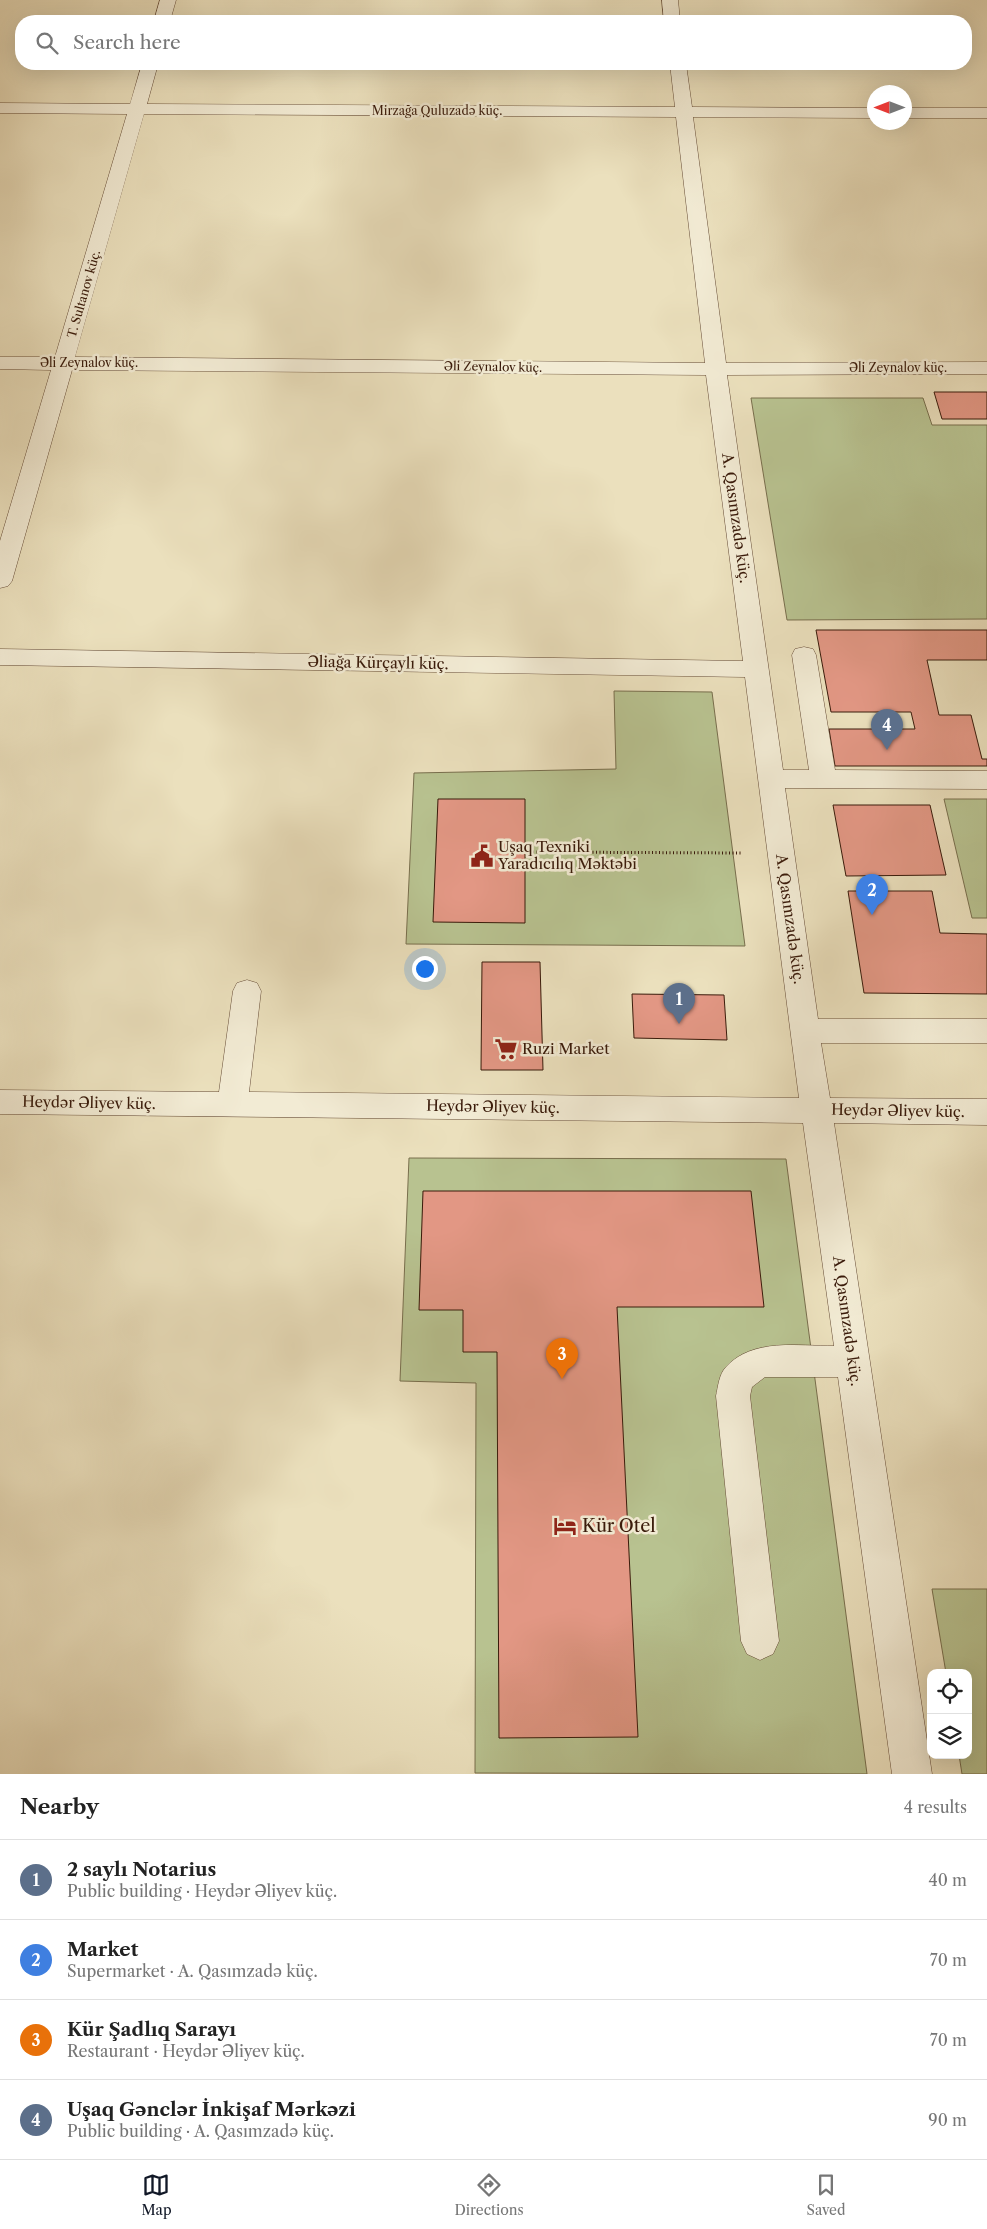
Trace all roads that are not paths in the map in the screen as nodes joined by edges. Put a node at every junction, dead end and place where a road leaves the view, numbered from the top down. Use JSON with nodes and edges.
{"nodes":[{"id":1,"x":168,"y":0,"type":"edge"},
{"id":2,"x":670,"y":0,"type":"edge"},
{"id":3,"x":164,"y":15,"type":"edge"},
{"id":4,"x":671,"y":15,"type":"edge"},
{"id":5,"x":148,"y":70,"type":"edge"},
{"id":6,"x":679,"y":70,"type":"edge"},
{"id":7,"x":0,"y":108,"type":"edge"},
{"id":8,"x":137,"y":109,"type":"junction"},
{"id":9,"x":684,"y":112,"type":"junction"},
{"id":10,"x":867,"y":113,"type":"edge"},
{"id":11,"x":912,"y":113,"type":"edge"},
{"id":12,"x":987,"y":113,"type":"edge"},
{"id":13,"x":0,"y":363,"type":"edge"},
{"id":14,"x":64,"y":363,"type":"junction"},
{"id":15,"x":987,"y":368,"type":"edge"},
{"id":16,"x":716,"y":369,"type":"junction"},
{"id":17,"x":0,"y":581,"type":"edge"},
{"id":18,"x":804,"y":655,"type":"dead end"},
{"id":19,"x":0,"y":658,"type":"edge"},
{"id":20,"x":756,"y":669,"type":"junction"},
{"id":21,"x":771,"y":779,"type":"junction"},
{"id":22,"x":823,"y":779,"type":"junction"},
{"id":23,"x":985,"y":780,"type":"dead end"},
{"id":24,"x":247,"y":991,"type":"dead end"},
{"id":25,"x":805,"y":1031,"type":"junction"},
{"id":26,"x":987,"y":1031,"type":"edge"},
{"id":27,"x":0,"y":1102,"type":"edge"},
{"id":28,"x":232,"y":1104,"type":"junction"},
{"id":29,"x":816,"y":1110,"type":"junction"},
{"id":30,"x":987,"y":1112,"type":"edge"},
{"id":31,"x":852,"y":1360,"type":"junction"},
{"id":32,"x":760,"y":1641,"type":"dead end"},
{"id":33,"x":912,"y":1774,"type":"edge"}],
"edges":[{"from":1,"to":3,"type":"street"},
{"from":2,"to":4,"type":"street"},
{"from":5,"to":8,"type":"street","name":"T. Sultanov küç."},
{"from":6,"to":9,"type":"street","name":"A. Qasımzadə küç."},
{"from":7,"to":8,"type":"street","name":"Mirzağa Quluzadə küç."},
{"from":8,"to":9,"type":"street","name":"Mirzağa Quluzadə küç."},
{"from":8,"to":14,"type":"street","name":"T. Sultanov küç."},
{"from":9,"to":10,"type":"street","name":"Mirzağa Quluzadə küç."},
{"from":9,"to":16,"type":"street","name":"A. Qasımzadə küç."},
{"from":11,"to":12,"type":"street"},
{"from":13,"to":14,"type":"street","name":"Əli Zeynalov küç."},
{"from":14,"to":16,"type":"street","name":"Əli Zeynalov küç."},
{"from":14,"to":17,"type":"street","name":"T. Sultanov küç."},
{"from":15,"to":16,"type":"street","name":"Əli Zeynalov küç."},
{"from":16,"to":20,"type":"street","name":"A. Qasımzadə küç."},
{"from":18,"to":22,"type":"street"},
{"from":19,"to":20,"type":"street","name":"Əliağa Kürçaylı küç."},
{"from":20,"to":21,"type":"street","name":"A. Qasımzadə küç."},
{"from":21,"to":22,"type":"street"},
{"from":21,"to":25,"type":"street","name":"A. Qasımzadə küç."},
{"from":22,"to":23,"type":"street"},
{"from":24,"to":28,"type":"street"},
{"from":25,"to":26,"type":"street"},
{"from":25,"to":29,"type":"street","name":"A. Qasımzadə küç."},
{"from":27,"to":28,"type":"street","name":"Heydər Əliyev küç."},
{"from":28,"to":29,"type":"street","name":"Heydər Əliyev küç."},
{"from":29,"to":30,"type":"street","name":"Heydər Əliyev küç."},
{"from":29,"to":31,"type":"street","name":"A. Qasımzadə küç."},
{"from":31,"to":32,"type":"street"},
{"from":31,"to":33,"type":"street","name":"A. Qasımzadə küç."}]}
